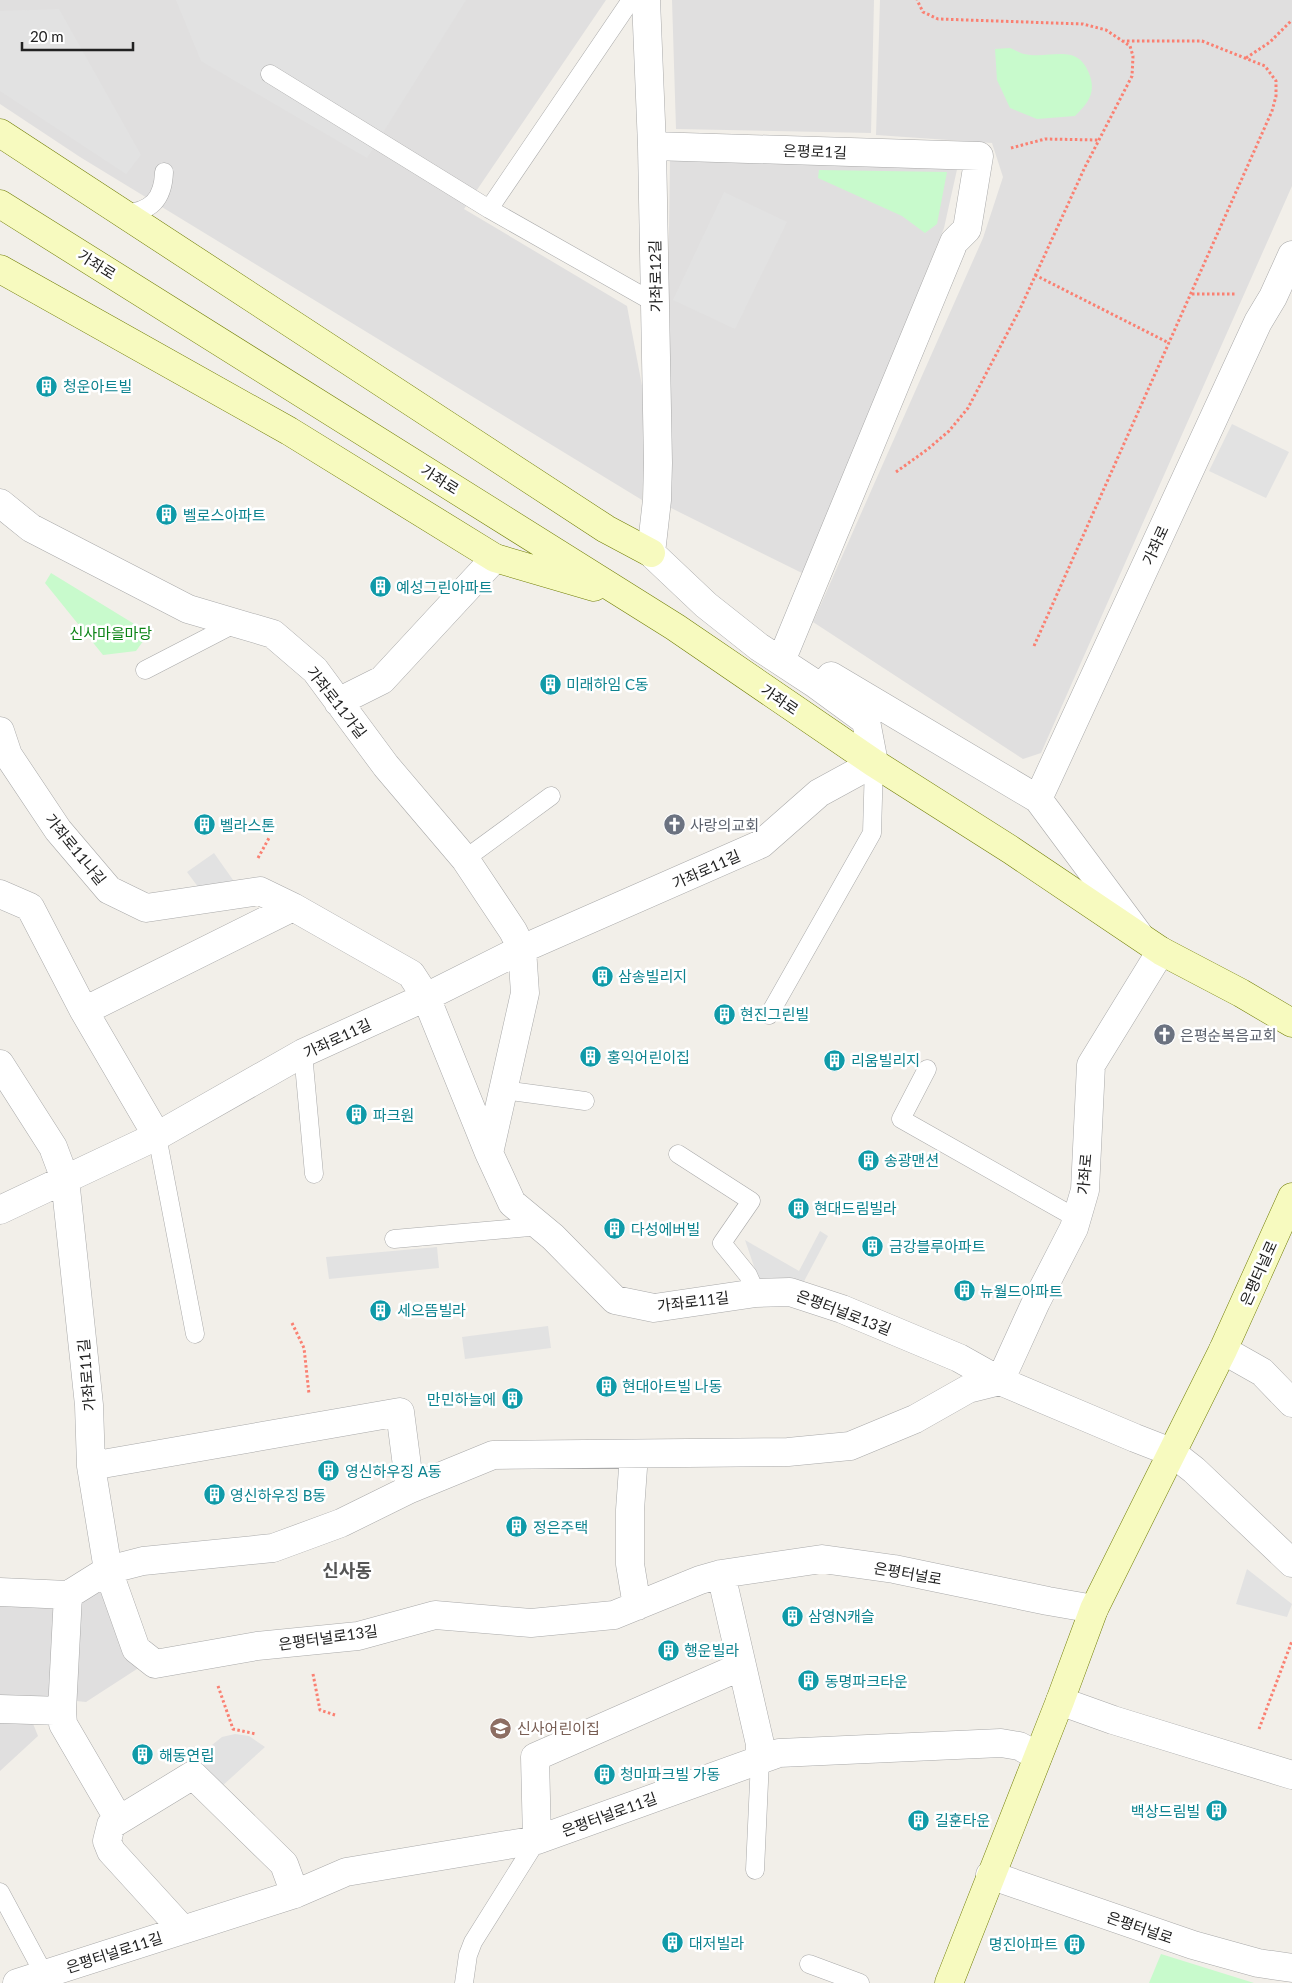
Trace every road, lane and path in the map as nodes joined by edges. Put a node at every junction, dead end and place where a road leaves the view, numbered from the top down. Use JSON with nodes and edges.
{"nodes":[{"id":1,"x":631,"y":0,"type":"edge"},
{"id":2,"x":646,"y":0,"type":"edge"},
{"id":3,"x":917,"y":0,"type":"edge"},
{"id":4,"x":1292,"y":20,"type":"edge"},
{"id":5,"x":1124,"y":41,"type":"junction"},
{"id":6,"x":1246,"y":58,"type":"junction"},
{"id":7,"x":270,"y":74,"type":"dead end"},
{"id":8,"x":0,"y":134,"type":"edge"},
{"id":9,"x":1100,"y":140,"type":"junction"},
{"id":10,"x":652,"y":146,"type":"junction"},
{"id":11,"x":978,"y":156,"type":"junction"},
{"id":12,"x":164,"y":172,"type":"dead end"},
{"id":13,"x":0,"y":204,"type":"edge"},
{"id":14,"x":489,"y":209,"type":"junction"},
{"id":15,"x":124,"y":214,"type":"junction"},
{"id":16,"x":1292,"y":255,"type":"edge"},
{"id":17,"x":0,"y":269,"type":"edge"},
{"id":18,"x":1035,"y":275,"type":"junction"},
{"id":19,"x":1192,"y":294,"type":"junction"},
{"id":20,"x":1282,"y":301,"type":"edge"},
{"id":21,"x":655,"y":303,"type":"junction"},
{"id":22,"x":1170,"y":343,"type":"junction"},
{"id":23,"x":891,"y":475,"type":"dead end"},
{"id":24,"x":0,"y":503,"type":"edge"},
{"id":25,"x":651,"y":553,"type":"junction"},
{"id":26,"x":495,"y":558,"type":"junction"},
{"id":27,"x":626,"y":596,"type":"junction"},
{"id":28,"x":238,"y":622,"type":"junction"},
{"id":29,"x":1034,"y":646,"type":"dead end"},
{"id":30,"x":786,"y":649,"type":"junction"},
{"id":31,"x":145,"y":670,"type":"dead end"},
{"id":32,"x":338,"y":702,"type":"junction"},
{"id":33,"x":3,"y":749,"type":"edge"},
{"id":34,"x":874,"y":762,"type":"junction"},
{"id":35,"x":552,"y":796,"type":"dead end"},
{"id":36,"x":1038,"y":799,"type":"junction"},
{"id":37,"x":465,"y":859,"type":"junction"},
{"id":38,"x":0,"y":894,"type":"edge"},
{"id":39,"x":293,"y":906,"type":"junction"},
{"id":40,"x":1151,"y":945,"type":"junction"},
{"id":41,"x":522,"y":949,"type":"junction"},
{"id":42,"x":426,"y":997,"type":"junction"},
{"id":43,"x":84,"y":1011,"type":"junction"},
{"id":44,"x":769,"y":1015,"type":"dead end"},
{"id":45,"x":1292,"y":1023,"type":"edge"},
{"id":46,"x":303,"y":1053,"type":"junction"},
{"id":47,"x":0,"y":1064,"type":"edge"},
{"id":48,"x":927,"y":1069,"type":"dead end"},
{"id":49,"x":503,"y":1090,"type":"junction"},
{"id":50,"x":585,"y":1101,"type":"dead end"},
{"id":51,"x":157,"y":1136,"type":"junction"},
{"id":52,"x":489,"y":1153,"type":"junction"},
{"id":53,"x":678,"y":1154,"type":"dead end"},
{"id":54,"x":314,"y":1174,"type":"dead end"},
{"id":55,"x":65,"y":1178,"type":"junction"},
{"id":56,"x":1292,"y":1197,"type":"edge"},
{"id":57,"x":0,"y":1210,"type":"edge"},
{"id":58,"x":1076,"y":1218,"type":"junction"},
{"id":59,"x":541,"y":1226,"type":"junction"},
{"id":60,"x":394,"y":1239,"type":"dead end"},
{"id":61,"x":756,"y":1293,"type":"junction"},
{"id":62,"x":292,"y":1322,"type":"dead end"},
{"id":63,"x":195,"y":1334,"type":"dead end"},
{"id":64,"x":1223,"y":1350,"type":"junction"},
{"id":65,"x":1000,"y":1381,"type":"junction"},
{"id":66,"x":1292,"y":1403,"type":"edge"},
{"id":67,"x":314,"y":1427,"type":"junction"},
{"id":68,"x":1172,"y":1452,"type":"junction"},
{"id":69,"x":634,"y":1454,"type":"junction"},
{"id":70,"x":91,"y":1466,"type":"junction"},
{"id":71,"x":410,"y":1489,"type":"junction"},
{"id":72,"x":1292,"y":1563,"type":"edge"},
{"id":73,"x":108,"y":1570,"type":"junction"},
{"id":74,"x":721,"y":1574,"type":"junction"},
{"id":75,"x":0,"y":1592,"type":"edge"},
{"id":76,"x":68,"y":1595,"type":"junction"},
{"id":77,"x":637,"y":1606,"type":"junction"},
{"id":78,"x":1094,"y":1609,"type":"junction"},
{"id":79,"x":307,"y":1641,"type":"junction"},
{"id":80,"x":1292,"y":1641,"type":"edge"},
{"id":81,"x":207,"y":1655,"type":"junction"},
{"id":82,"x":742,"y":1666,"type":"junction"},
{"id":83,"x":1060,"y":1701,"type":"junction"},
{"id":84,"x":0,"y":1709,"type":"edge"},
{"id":85,"x":62,"y":1711,"type":"junction"},
{"id":86,"x":335,"y":1715,"type":"dead end"},
{"id":87,"x":256,"y":1734,"type":"dead end"},
{"id":88,"x":1038,"y":1756,"type":"junction"},
{"id":89,"x":760,"y":1760,"type":"junction"},
{"id":90,"x":1250,"y":1763,"type":"junction"},
{"id":91,"x":1292,"y":1775,"type":"edge"},
{"id":92,"x":114,"y":1825,"type":"junction"},
{"id":93,"x":537,"y":1840,"type":"junction"},
{"id":94,"x":755,"y":1870,"type":"dead end"},
{"id":95,"x":990,"y":1875,"type":"junction"},
{"id":96,"x":0,"y":1892,"type":"edge"},
{"id":97,"x":295,"y":1894,"type":"junction"},
{"id":98,"x":183,"y":1930,"type":"junction"},
{"id":99,"x":809,"y":1964,"type":"dead end"},
{"id":100,"x":1292,"y":1968,"type":"edge"},
{"id":101,"x":44,"y":1974,"type":"junction"},
{"id":102,"x":17,"y":1983,"type":"edge"},
{"id":103,"x":464,"y":1983,"type":"edge"},
{"id":104,"x":860,"y":1983,"type":"edge"},
{"id":105,"x":949,"y":1983,"type":"edge"}],
"edges":[{"from":1,"to":14,"type":"lane"},
{"from":2,"to":10,"type":"street","name":"가좌로12길"},
{"from":3,"to":5,"type":"path"},
{"from":4,"to":6,"type":"path"},
{"from":5,"to":6,"type":"path"},
{"from":5,"to":9,"type":"path"},
{"from":6,"to":19,"type":"path"},
{"from":7,"to":14,"type":"lane"},
{"from":8,"to":15,"type":"main road"},
{"from":9,"to":11,"type":"path"},
{"from":9,"to":18,"type":"path"},
{"from":10,"to":11,"type":"street","name":"은평로1길"},
{"from":10,"to":21,"type":"street","name":"가좌로12길"},
{"from":11,"to":30,"type":"street"},
{"from":12,"to":15,"type":"lane"},
{"from":13,"to":27,"type":"main road","name":"가좌로"},
{"from":14,"to":21,"type":"lane"},
{"from":15,"to":25,"type":"main road"},
{"from":16,"to":20,"type":"street"},
{"from":17,"to":26,"type":"main road"},
{"from":18,"to":22,"type":"path"},
{"from":18,"to":23,"type":"path"},
{"from":19,"to":20,"type":"path"},
{"from":19,"to":22,"type":"path"},
{"from":20,"to":36,"type":"street","name":"가좌로"},
{"from":21,"to":25,"type":"street","name":"가좌로12길"},
{"from":22,"to":29,"type":"path"},
{"from":24,"to":28,"type":"street","name":"가좌로11가길"},
{"from":25,"to":30,"type":"street"},
{"from":25,"to":34,"type":"street"},
{"from":26,"to":27,"type":"main road"},
{"from":26,"to":32,"type":"street"},
{"from":27,"to":34,"type":"main road","name":"가좌로"},
{"from":28,"to":31,"type":"lane"},
{"from":28,"to":32,"type":"street","name":"가좌로11가길"},
{"from":30,"to":36,"type":"street"},
{"from":32,"to":37,"type":"street","name":"가좌로11가길"},
{"from":33,"to":39,"type":"street","name":"가좌로11나길"},
{"from":34,"to":40,"type":"main road","name":"가좌로"},
{"from":34,"to":41,"type":"street","name":"가좌로11길"},
{"from":34,"to":44,"type":"lane"},
{"from":35,"to":37,"type":"lane"},
{"from":36,"to":40,"type":"street","name":"가좌로"},
{"from":37,"to":41,"type":"street","name":"가좌로11가길"},
{"from":38,"to":43,"type":"street"},
{"from":39,"to":42,"type":"street","name":"가좌로11나길"},
{"from":39,"to":43,"type":"street"},
{"from":40,"to":45,"type":"main road","name":"가좌로"},
{"from":40,"to":58,"type":"street","name":"가좌로"},
{"from":41,"to":42,"type":"street","name":"가좌로11길"},
{"from":41,"to":49,"type":"street"},
{"from":42,"to":46,"type":"street","name":"가좌로11길"},
{"from":42,"to":52,"type":"street","name":"가좌로11나길"},
{"from":43,"to":51,"type":"street"},
{"from":46,"to":51,"type":"street","name":"가좌로11길"},
{"from":46,"to":54,"type":"lane"},
{"from":47,"to":55,"type":"street","name":"가좌로11길"},
{"from":48,"to":58,"type":"lane","name":"가좌로"},
{"from":49,"to":50,"type":"lane"},
{"from":49,"to":52,"type":"street"},
{"from":51,"to":55,"type":"street","name":"가좌로11길"},
{"from":51,"to":63,"type":"lane"},
{"from":52,"to":59,"type":"street","name":"가좌로11길"},
{"from":53,"to":61,"type":"lane"},
{"from":55,"to":57,"type":"street","name":"가좌로11길"},
{"from":55,"to":70,"type":"street","name":"가좌로11길"},
{"from":56,"to":64,"type":"main road","name":"은평터널로"},
{"from":58,"to":65,"type":"street"},
{"from":59,"to":60,"type":"lane"},
{"from":59,"to":61,"type":"street","name":"가좌로11길"},
{"from":61,"to":65,"type":"street","name":"은평터널로13길"},
{"from":62,"to":67,"type":"path"},
{"from":64,"to":66,"type":"street"},
{"from":64,"to":68,"type":"main road","name":"은평터널로"},
{"from":65,"to":68,"type":"street","name":"은평터널로13길"},
{"from":65,"to":69,"type":"street"},
{"from":67,"to":70,"type":"street"},
{"from":67,"to":71,"type":"street"},
{"from":68,"to":72,"type":"street"},
{"from":68,"to":78,"type":"main road","name":"은평터널로"},
{"from":69,"to":71,"type":"street"},
{"from":69,"to":77,"type":"street"},
{"from":70,"to":73,"type":"street","name":"가좌로11길"},
{"from":71,"to":73,"type":"street"},
{"from":73,"to":76,"type":"street"},
{"from":73,"to":81,"type":"street","name":"은평터널로13길"},
{"from":74,"to":77,"type":"street","name":"은평터널로13길"},
{"from":74,"to":78,"type":"street","name":"은평터널로"},
{"from":74,"to":82,"type":"street"},
{"from":75,"to":76,"type":"street"},
{"from":76,"to":85,"type":"street"},
{"from":77,"to":79,"type":"street","name":"은평터널로13길"},
{"from":78,"to":83,"type":"main road","name":"은평터널로"},
{"from":79,"to":81,"type":"street","name":"은평터널로13길"},
{"from":79,"to":86,"type":"path"},
{"from":80,"to":90,"type":"path"},
{"from":81,"to":87,"type":"path"},
{"from":82,"to":89,"type":"street"},
{"from":82,"to":93,"type":"street"},
{"from":83,"to":88,"type":"main road","name":"은평터널로"},
{"from":83,"to":90,"type":"street"},
{"from":84,"to":85,"type":"street"},
{"from":85,"to":92,"type":"street"},
{"from":88,"to":89,"type":"street","name":"은평터널로11길"},
{"from":88,"to":95,"type":"main road","name":"은평터널로"},
{"from":89,"to":93,"type":"street","name":"은평터널로11길"},
{"from":89,"to":94,"type":"lane"},
{"from":90,"to":91,"type":"street"},
{"from":92,"to":97,"type":"street"},
{"from":92,"to":98,"type":"street","name":"은평터널로11길"},
{"from":93,"to":97,"type":"street","name":"은평터널로11길"},
{"from":93,"to":103,"type":"lane"},
{"from":95,"to":100,"type":"street","name":"은평터널로"},
{"from":95,"to":105,"type":"main road","name":"은평터널로"},
{"from":96,"to":101,"type":"lane"},
{"from":97,"to":98,"type":"street","name":"은평터널로11길"},
{"from":98,"to":101,"type":"street","name":"은평터널로11길"},
{"from":99,"to":104,"type":"lane"},
{"from":101,"to":102,"type":"street","name":"은평터널로11길"}]}
